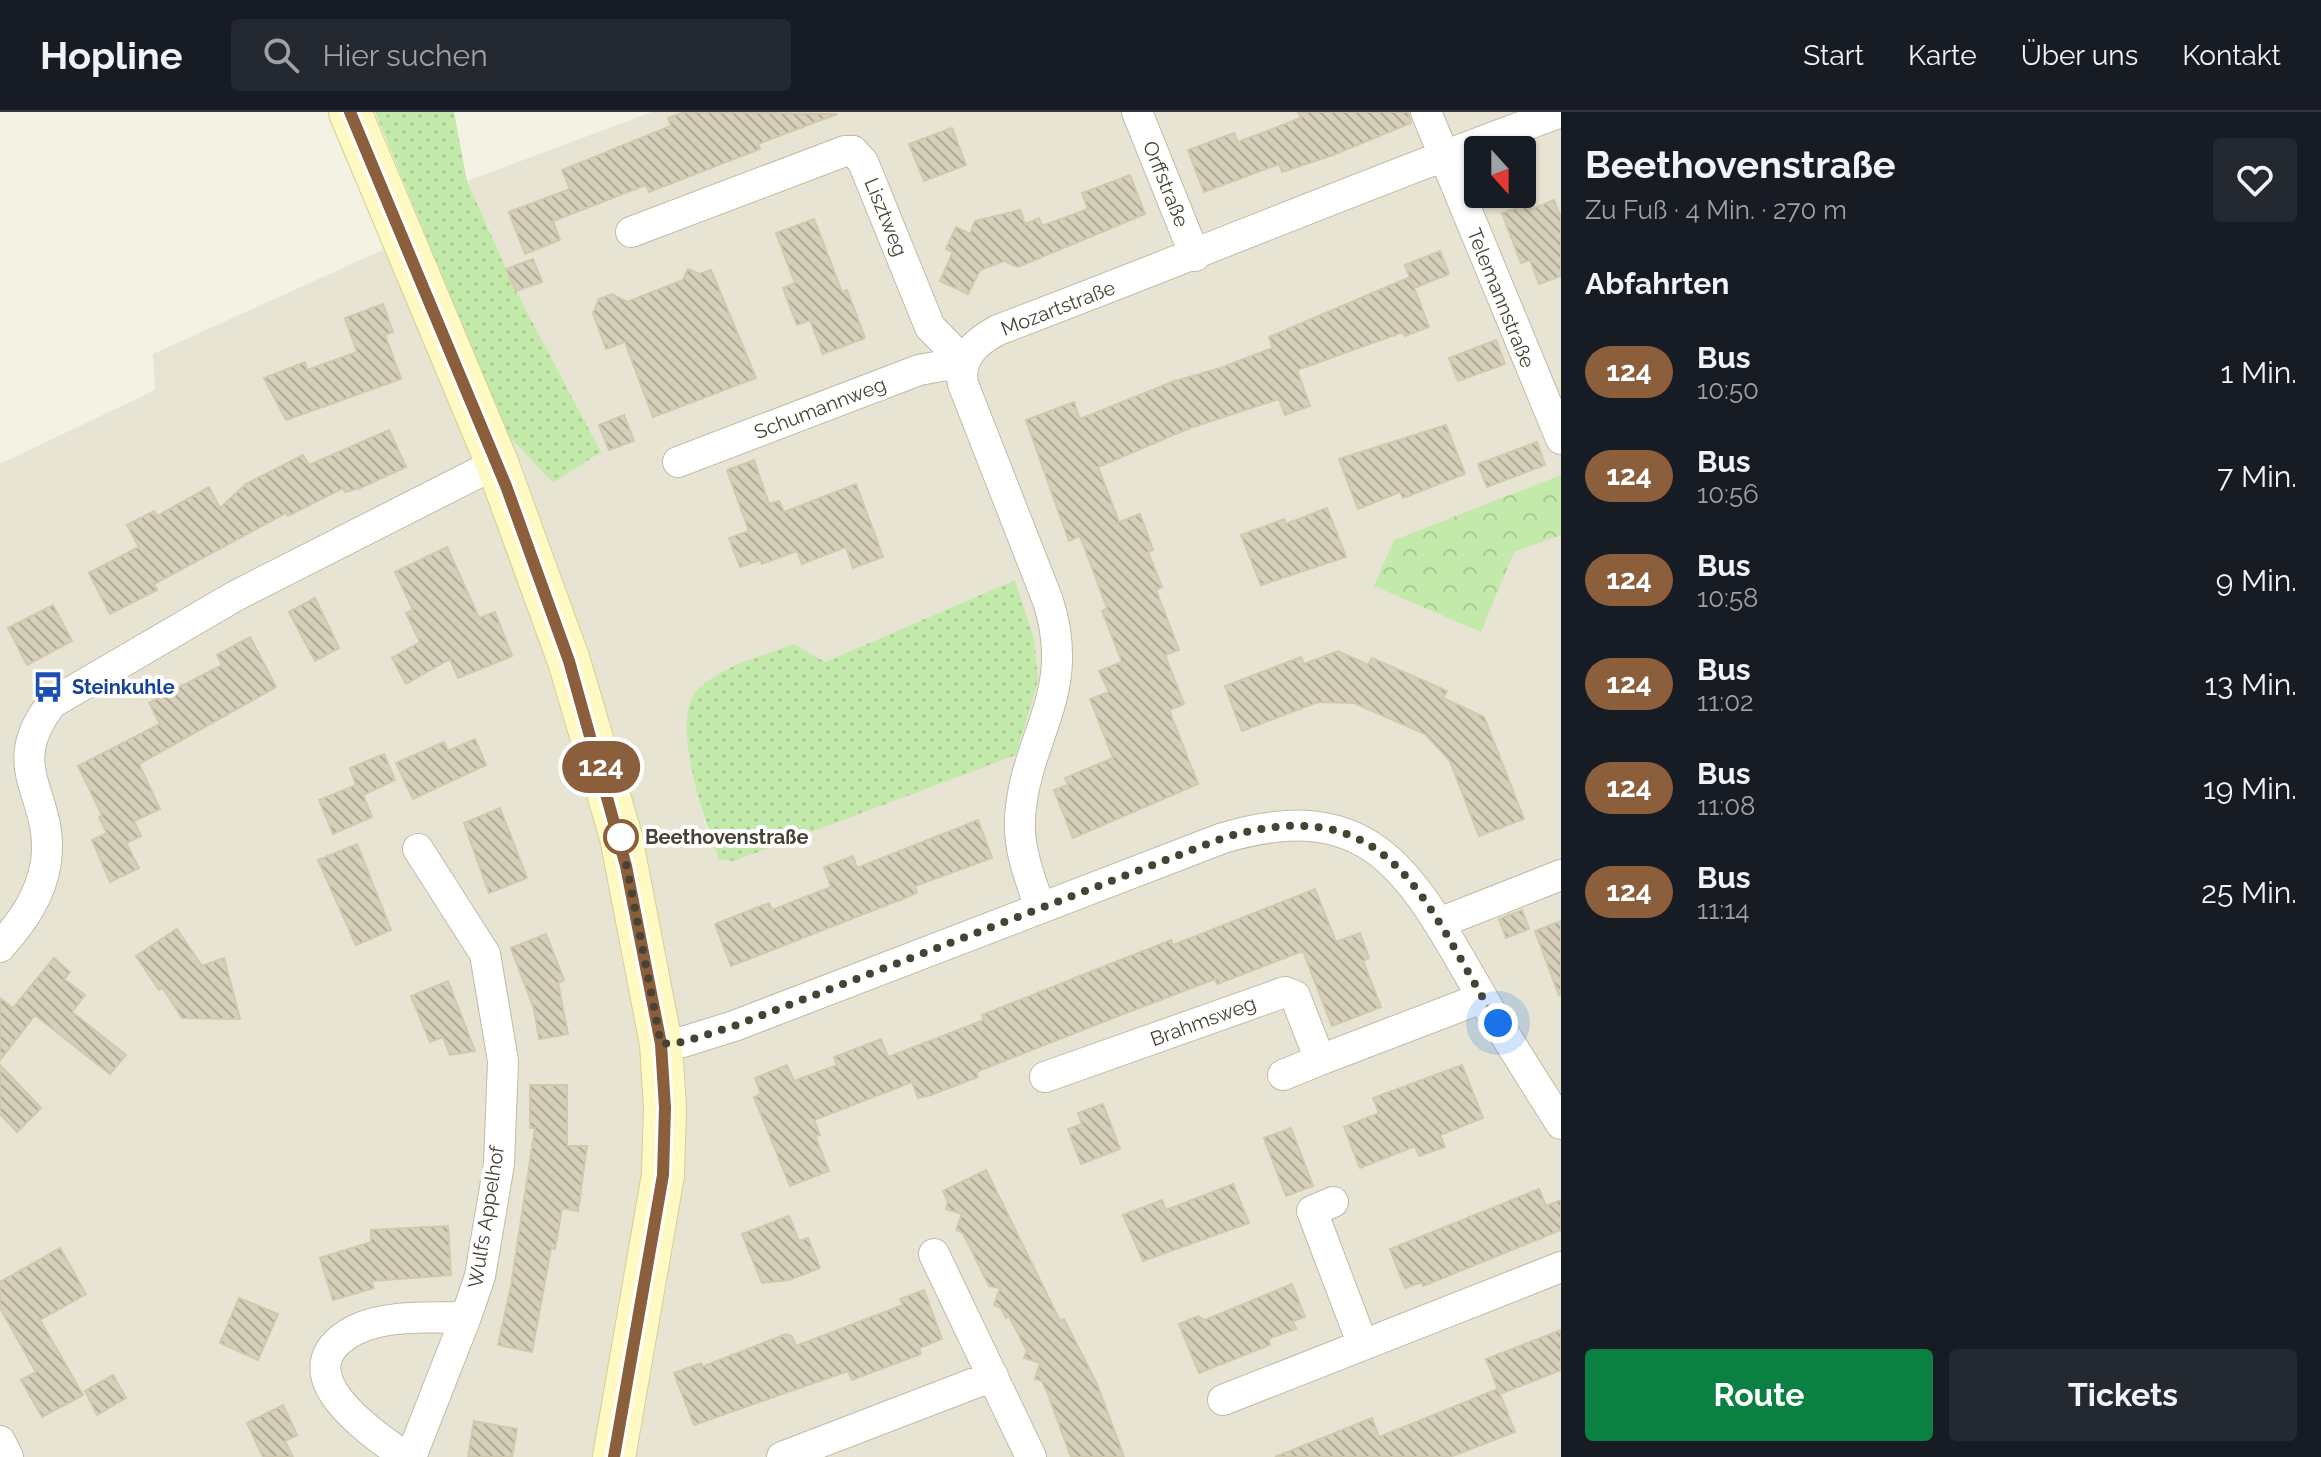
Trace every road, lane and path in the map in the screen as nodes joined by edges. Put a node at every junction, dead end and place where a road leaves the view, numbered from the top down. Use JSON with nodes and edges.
{"nodes":[{"id":1,"x":350,"y":112,"type":"edge"},
{"id":2,"x":1137,"y":112,"type":"edge"},
{"id":3,"x":1426,"y":112,"type":"edge"},
{"id":4,"x":1561,"y":112,"type":"edge"},
{"id":5,"x":1442,"y":155,"type":"junction"},
{"id":6,"x":631,"y":232,"type":"dead end"},
{"id":7,"x":1195,"y":256,"type":"junction"},
{"id":8,"x":964,"y":362,"type":"junction"},
{"id":9,"x":1561,"y":439,"type":"edge"},
{"id":10,"x":678,"y":462,"type":"dead end"},
{"id":11,"x":497,"y":463,"type":"junction"},
{"id":12,"x":418,"y":849,"type":"dead end"},
{"id":13,"x":1561,"y":875,"type":"edge"},
{"id":14,"x":1040,"y":908,"type":"junction"},
{"id":15,"x":1439,"y":923,"type":"junction"},
{"id":16,"x":0,"y":947,"type":"edge"},
{"id":17,"x":1482,"y":998,"type":"junction"},
{"id":18,"x":661,"y":1044,"type":"junction"},
{"id":19,"x":1320,"y":1060,"type":"junction"},
{"id":20,"x":1283,"y":1075,"type":"dead end"},
{"id":21,"x":1045,"y":1077,"type":"dead end"},
{"id":22,"x":1561,"y":1124,"type":"edge"},
{"id":23,"x":1333,"y":1202,"type":"dead end"},
{"id":24,"x":934,"y":1254,"type":"dead end"},
{"id":25,"x":1561,"y":1267,"type":"edge"},
{"id":26,"x":466,"y":1317,"type":"junction"},
{"id":27,"x":1362,"y":1343,"type":"junction"},
{"id":28,"x":993,"y":1376,"type":"junction"},
{"id":29,"x":1223,"y":1400,"type":"dead end"},
{"id":30,"x":0,"y":1441,"type":"edge"},
{"id":31,"x":8,"y":1457,"type":"edge"},
{"id":32,"x":409,"y":1457,"type":"edge"},
{"id":33,"x":614,"y":1457,"type":"edge"},
{"id":34,"x":782,"y":1457,"type":"edge"},
{"id":35,"x":1031,"y":1457,"type":"edge"}],
"edges":[{"from":1,"to":11,"type":"street"},
{"from":2,"to":7,"type":"street","name":"Orffstraße"},
{"from":3,"to":5,"type":"street","name":"Telemannstraße"},
{"from":4,"to":5,"type":"street","name":"Mozartstraße"},
{"from":5,"to":7,"type":"street","name":"Mozartstraße"},
{"from":5,"to":9,"type":"street","name":"Telemannstraße"},
{"from":6,"to":8,"type":"street","name":"Lisztweg"},
{"from":7,"to":8,"type":"street","name":"Mozartstraße"},
{"from":8,"to":10,"type":"street","name":"Schumannweg"},
{"from":8,"to":14,"type":"street"},
{"from":11,"to":16,"type":"street"},
{"from":11,"to":18,"type":"street"},
{"from":12,"to":26,"type":"street","name":"Wulfs Appelhof"},
{"from":13,"to":15,"type":"street"},
{"from":14,"to":15,"type":"street"},
{"from":14,"to":18,"type":"street"},
{"from":15,"to":17,"type":"street"},
{"from":17,"to":19,"type":"street"},
{"from":17,"to":22,"type":"street"},
{"from":18,"to":33,"type":"street"},
{"from":19,"to":20,"type":"street"},
{"from":19,"to":21,"type":"street","name":"Brahmsweg"},
{"from":23,"to":27,"type":"street"},
{"from":24,"to":28,"type":"street"},
{"from":25,"to":27,"type":"street"},
{"from":26,"to":32,"type":"street","name":"Wulfs Appelhof"},
{"from":26,"to":32,"type":"street","name":"Wulfs Appelhof"},
{"from":27,"to":29,"type":"street"},
{"from":28,"to":34,"type":"street"},
{"from":28,"to":35,"type":"street"},
{"from":30,"to":31,"type":"street"}]}
